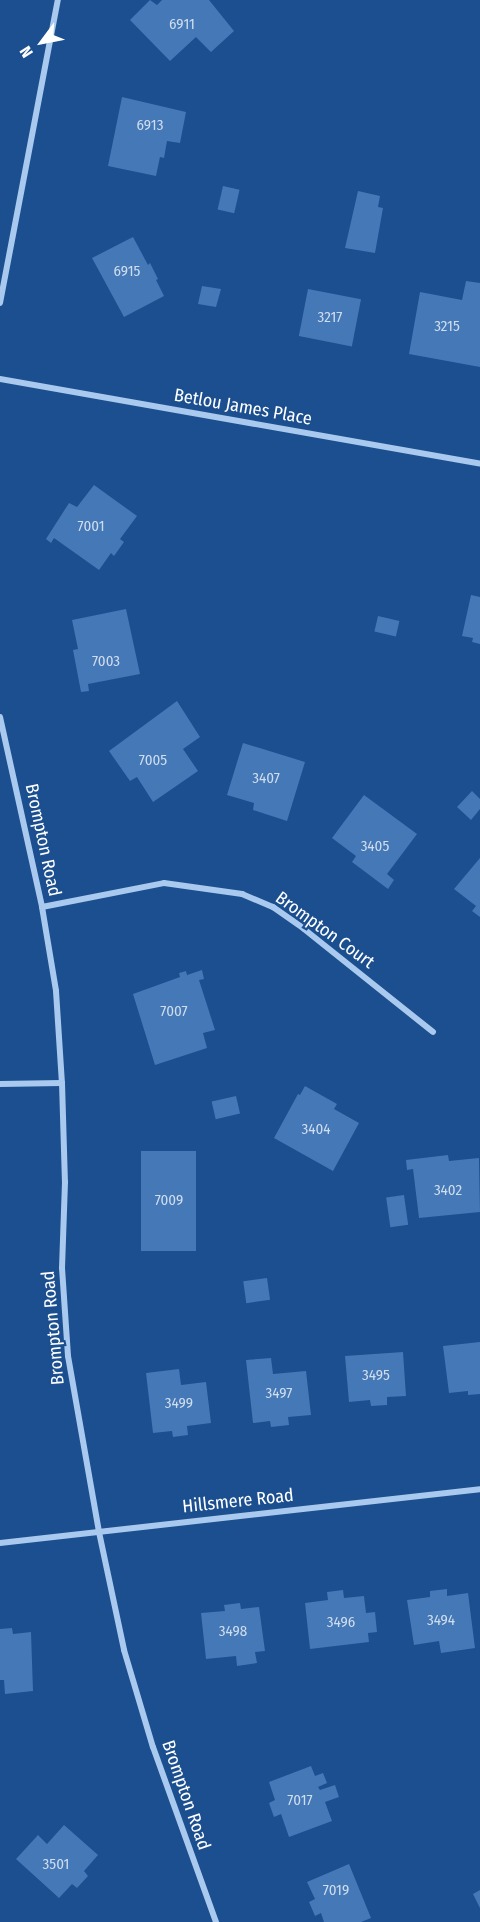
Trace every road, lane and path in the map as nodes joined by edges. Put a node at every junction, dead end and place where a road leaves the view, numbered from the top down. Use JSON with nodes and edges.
{"nodes":[{"id":1,"x":58,"y":0,"type":"edge"},
{"id":2,"x":0,"y":303,"type":"edge"},
{"id":3,"x":0,"y":379,"type":"edge"},
{"id":4,"x":480,"y":464,"type":"edge"},
{"id":5,"x":0,"y":717,"type":"edge"},
{"id":6,"x":42,"y":907,"type":"junction"},
{"id":7,"x":433,"y":1032,"type":"dead end"},
{"id":8,"x":63,"y":1083,"type":"junction"},
{"id":9,"x":0,"y":1084,"type":"edge"},
{"id":10,"x":480,"y":1490,"type":"edge"},
{"id":11,"x":99,"y":1532,"type":"junction"},
{"id":12,"x":0,"y":1543,"type":"edge"},
{"id":13,"x":216,"y":1922,"type":"edge"}],
"edges":[{"from":1,"to":2,"type":"street"},
{"from":3,"to":4,"type":"street","name":"Betlou James Place"},
{"from":5,"to":6,"type":"street","name":"Brompton Road"},
{"from":6,"to":7,"type":"street","name":"Brompton Court"},
{"from":6,"to":8,"type":"street","name":"Brompton Road"},
{"from":8,"to":9,"type":"street"},
{"from":8,"to":11,"type":"street","name":"Brompton Road"},
{"from":10,"to":11,"type":"street","name":"Hillsmere Road"},
{"from":11,"to":12,"type":"street","name":"Hillsmere Road"},
{"from":11,"to":13,"type":"street","name":"Brompton Road"}]}
